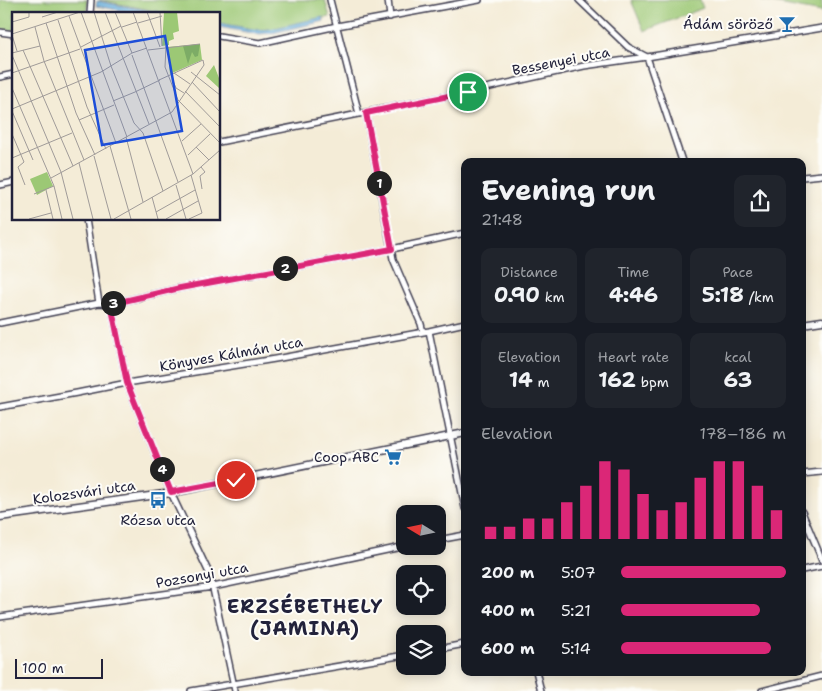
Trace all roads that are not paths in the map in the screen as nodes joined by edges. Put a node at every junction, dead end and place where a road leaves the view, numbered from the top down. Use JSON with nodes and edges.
{"nodes":[{"id":1,"x":330,"y":0,"type":"edge"},
{"id":2,"x":388,"y":0,"type":"edge"},
{"id":3,"x":479,"y":0,"type":"edge"},
{"id":4,"x":579,"y":0,"type":"edge"},
{"id":5,"x":472,"y":1,"type":"edge"},
{"id":6,"x":390,"y":17,"type":"junction"},
{"id":7,"x":337,"y":26,"type":"junction"},
{"id":8,"x":822,"y":28,"type":"edge"},
{"id":9,"x":220,"y":36,"type":"edge"},
{"id":10,"x":647,"y":57,"type":"junction"},
{"id":11,"x":366,"y":113,"type":"junction"},
{"id":12,"x":359,"y":114,"type":"junction"},
{"id":13,"x":220,"y":142,"type":"edge"},
{"id":14,"x":681,"y":158,"type":"edge"},
{"id":15,"x":822,"y":174,"type":"edge"},
{"id":16,"x":806,"y":176,"type":"edge"},
{"id":17,"x":86,"y":220,"type":"edge"},
{"id":18,"x":461,"y":234,"type":"edge"},
{"id":19,"x":392,"y":249,"type":"junction"},
{"id":20,"x":98,"y":304,"type":"junction"},
{"id":21,"x":111,"y":304,"type":"junction"},
{"id":22,"x":822,"y":321,"type":"edge"},
{"id":23,"x":0,"y":323,"type":"edge"},
{"id":24,"x":806,"y":323,"type":"edge"},
{"id":25,"x":461,"y":324,"type":"edge"},
{"id":26,"x":426,"y":332,"type":"junction"},
{"id":27,"x":127,"y":383,"type":"junction"},
{"id":28,"x":0,"y":406,"type":"edge"},
{"id":29,"x":461,"y":434,"type":"edge"},
{"id":30,"x":450,"y":436,"type":"junction"},
{"id":31,"x":822,"y":472,"type":"edge"},
{"id":32,"x":806,"y":474,"type":"edge"},
{"id":33,"x":461,"y":489,"type":"edge"},
{"id":34,"x":171,"y":492,"type":"junction"},
{"id":35,"x":0,"y":517,"type":"edge"},
{"id":36,"x":806,"y":522,"type":"edge"},
{"id":37,"x":461,"y":536,"type":"edge"},
{"id":38,"x":446,"y":539,"type":"edge"},
{"id":39,"x":396,"y":548,"type":"edge"},
{"id":40,"x":822,"y":560,"type":"edge"},
{"id":41,"x":822,"y":566,"type":"edge"},
{"id":42,"x":806,"y":569,"type":"edge"},
{"id":43,"x":213,"y":587,"type":"junction"},
{"id":44,"x":0,"y":617,"type":"edge"},
{"id":45,"x":461,"y":645,"type":"edge"},
{"id":46,"x":446,"y":648,"type":"edge"},
{"id":47,"x":396,"y":657,"type":"edge"},
{"id":48,"x":537,"y":676,"type":"edge"},
{"id":49,"x":822,"y":676,"type":"edge"},
{"id":50,"x":233,"y":684,"type":"junction"},
{"id":51,"x":191,"y":691,"type":"edge"},
{"id":52,"x":235,"y":691,"type":"edge"},
{"id":53,"x":541,"y":691,"type":"edge"},
{"id":54,"x":762,"y":691,"type":"edge"}],
"edges":[{"from":1,"to":7,"type":"street"},
{"from":2,"to":6,"type":"street"},
{"from":3,"to":5,"type":"street"},
{"from":4,"to":10,"type":"street"},
{"from":5,"to":6,"type":"street"},
{"from":6,"to":7,"type":"street"},
{"from":7,"to":9,"type":"street"},
{"from":7,"to":12,"type":"street"},
{"from":8,"to":10,"type":"street","name":"Bessenyei utca"},
{"from":10,"to":11,"type":"street","name":"Bessenyei utca"},
{"from":10,"to":14,"type":"street"},
{"from":11,"to":12,"type":"street","name":"Bessenyei utca"},
{"from":11,"to":19,"type":"street"},
{"from":12,"to":13,"type":"street","name":"Bessenyei utca"},
{"from":15,"to":16,"type":"street"},
{"from":17,"to":20,"type":"street"},
{"from":18,"to":19,"type":"street"},
{"from":19,"to":21,"type":"street"},
{"from":19,"to":26,"type":"street"},
{"from":20,"to":21,"type":"street"},
{"from":20,"to":23,"type":"street"},
{"from":21,"to":27,"type":"street"},
{"from":22,"to":24,"type":"street"},
{"from":25,"to":26,"type":"street","name":"Könyves Kálmán utca"},
{"from":26,"to":27,"type":"street","name":"Könyves Kálmán utca"},
{"from":26,"to":30,"type":"street"},
{"from":27,"to":28,"type":"street","name":"Könyves Kálmán utca"},
{"from":27,"to":34,"type":"street"},
{"from":29,"to":30,"type":"street","name":"Kolozsvári utca"},
{"from":30,"to":33,"type":"street"},
{"from":30,"to":34,"type":"street","name":"Kolozsvári utca"},
{"from":31,"to":32,"type":"street"},
{"from":34,"to":35,"type":"street","name":"Kolozsvári utca"},
{"from":34,"to":43,"type":"street"},
{"from":36,"to":40,"type":"street"},
{"from":37,"to":38,"type":"street"},
{"from":39,"to":43,"type":"street","name":"Pozsonyi utca"},
{"from":41,"to":42,"type":"street"},
{"from":43,"to":44,"type":"street","name":"Pozsonyi utca"},
{"from":43,"to":50,"type":"street"},
{"from":45,"to":46,"type":"street"},
{"from":47,"to":50,"type":"street"},
{"from":48,"to":53,"type":"street"},
{"from":49,"to":54,"type":"street"},
{"from":50,"to":51,"type":"street"},
{"from":50,"to":52,"type":"street"}]}
